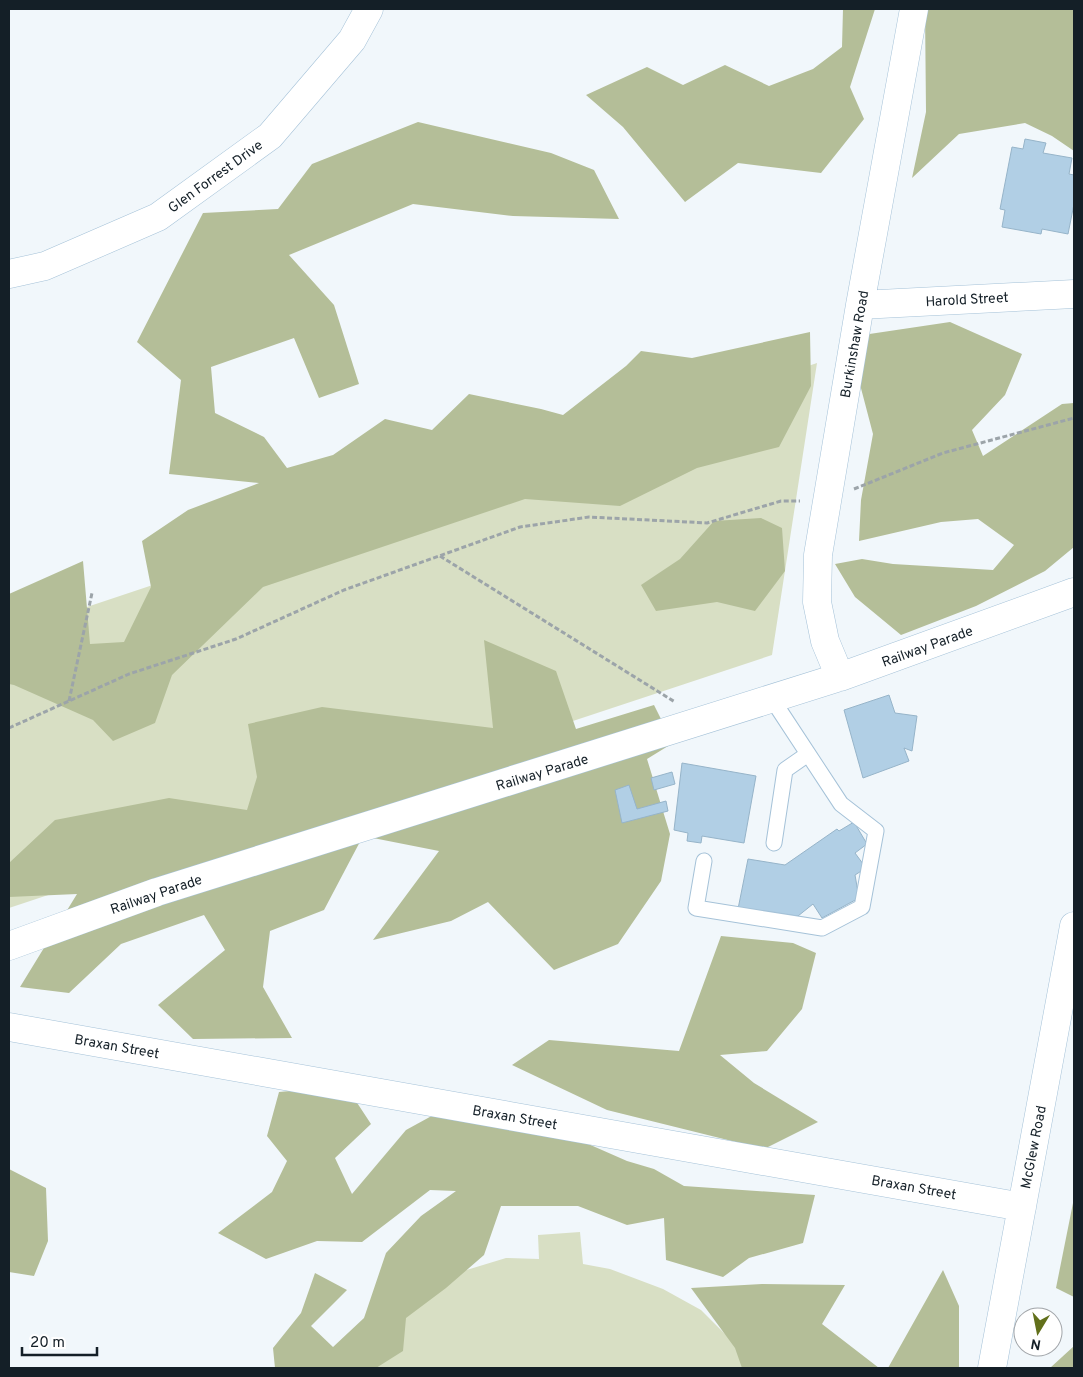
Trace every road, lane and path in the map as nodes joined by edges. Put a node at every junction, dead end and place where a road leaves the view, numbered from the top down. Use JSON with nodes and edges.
{"nodes":[{"id":1,"x":369,"y":9,"type":"edge"},
{"id":2,"x":914,"y":9,"type":"edge"},
{"id":3,"x":9,"y":274,"type":"edge"},
{"id":4,"x":1074,"y":294,"type":"edge"},
{"id":5,"x":860,"y":304,"type":"junction"},
{"id":6,"x":1074,"y":418,"type":"edge"},
{"id":7,"x":828,"y":500,"type":"junction"},
{"id":8,"x":440,"y":556,"type":"junction"},
{"id":9,"x":1074,"y":592,"type":"edge"},
{"id":10,"x":92,"y":593,"type":"dead end"},
{"id":11,"x":840,"y":677,"type":"junction"},
{"id":12,"x":772,"y":699,"type":"junction"},
{"id":13,"x":69,"y":701,"type":"junction"},
{"id":14,"x":705,"y":721,"type":"junction"},
{"id":15,"x":9,"y":728,"type":"edge"},
{"id":16,"x":808,"y":754,"type":"junction"},
{"id":17,"x":774,"y":843,"type":"dead end"},
{"id":18,"x":704,"y":861,"type":"dead end"},
{"id":19,"x":1074,"y":926,"type":"edge"},
{"id":20,"x":9,"y":946,"type":"edge"},
{"id":21,"x":9,"y":1027,"type":"edge"},
{"id":22,"x":1022,"y":1207,"type":"junction"},
{"id":23,"x":992,"y":1368,"type":"edge"}],
"edges":[{"from":1,"to":3,"type":"street","name":"Glen Forrest Drive"},
{"from":2,"to":5,"type":"street","name":"Burkinshaw Road"},
{"from":4,"to":5,"type":"street","name":"Harold Street"},
{"from":5,"to":7,"type":"street","name":"Burkinshaw Road"},
{"from":6,"to":7,"type":"path"},
{"from":7,"to":8,"type":"path"},
{"from":7,"to":11,"type":"street","name":"Burkinshaw Road"},
{"from":8,"to":13,"type":"path"},
{"from":8,"to":14,"type":"path"},
{"from":9,"to":11,"type":"street","name":"Railway Parade"},
{"from":10,"to":13,"type":"path"},
{"from":11,"to":12,"type":"street","name":"Railway Parade"},
{"from":12,"to":14,"type":"street","name":"Railway Parade"},
{"from":12,"to":16,"type":"lane"},
{"from":13,"to":15,"type":"path"},
{"from":14,"to":20,"type":"street","name":"Railway Parade"},
{"from":16,"to":17,"type":"lane"},
{"from":16,"to":18,"type":"lane"},
{"from":19,"to":22,"type":"street","name":"McGlew Road"},
{"from":21,"to":22,"type":"street","name":"Braxan Street"},
{"from":22,"to":23,"type":"street","name":"McGlew Road"}]}
